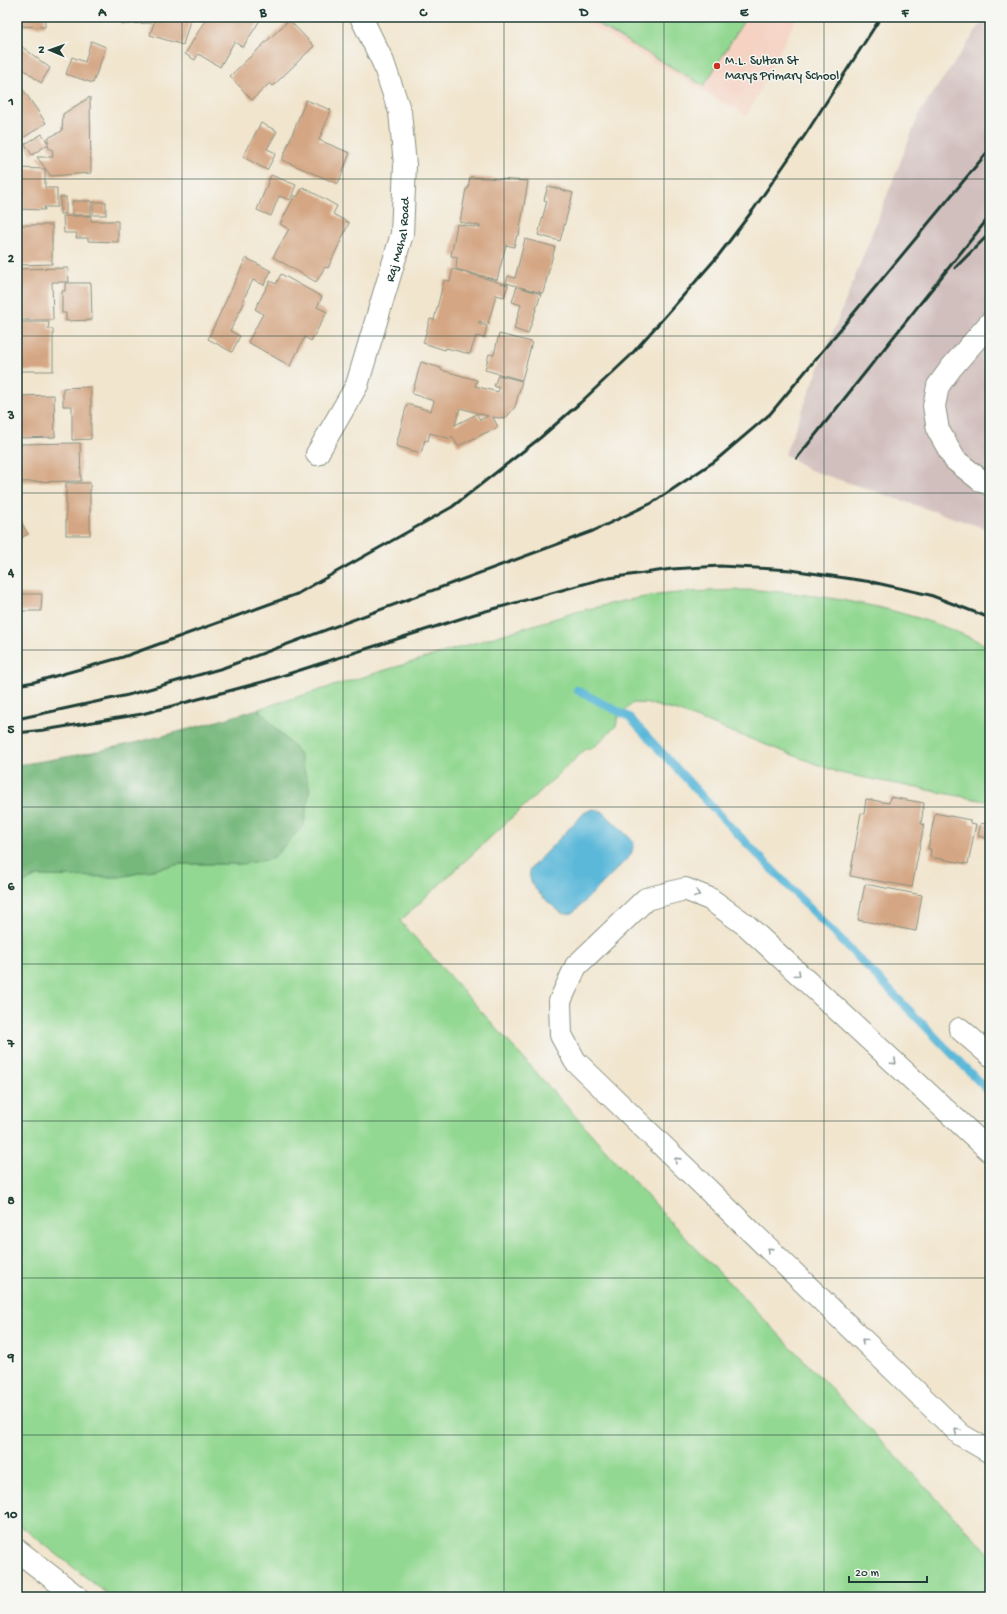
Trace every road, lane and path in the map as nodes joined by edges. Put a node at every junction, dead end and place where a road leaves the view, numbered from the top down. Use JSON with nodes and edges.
{"nodes":[{"id":1,"x":361,"y":17,"type":"edge"},
{"id":2,"x":990,"y":323,"type":"edge"},
{"id":3,"x":317,"y":454,"type":"dead end"},
{"id":4,"x":990,"y":485,"type":"edge"},
{"id":5,"x":960,"y":1029,"type":"dead end"},
{"id":6,"x":990,"y":1055,"type":"edge"},
{"id":7,"x":990,"y":1152,"type":"edge"},
{"id":8,"x":990,"y":1452,"type":"edge"},
{"id":9,"x":17,"y":1550,"type":"edge"},
{"id":10,"x":77,"y":1597,"type":"edge"}],
"edges":[{"from":1,"to":3,"type":"street","name":"Raj Mahal Road"},
{"from":2,"to":4,"type":"street"},
{"from":5,"to":6,"type":"street"},
{"from":8,"to":7,"type":"street","one_way":true},
{"from":9,"to":10,"type":"street"}]}
